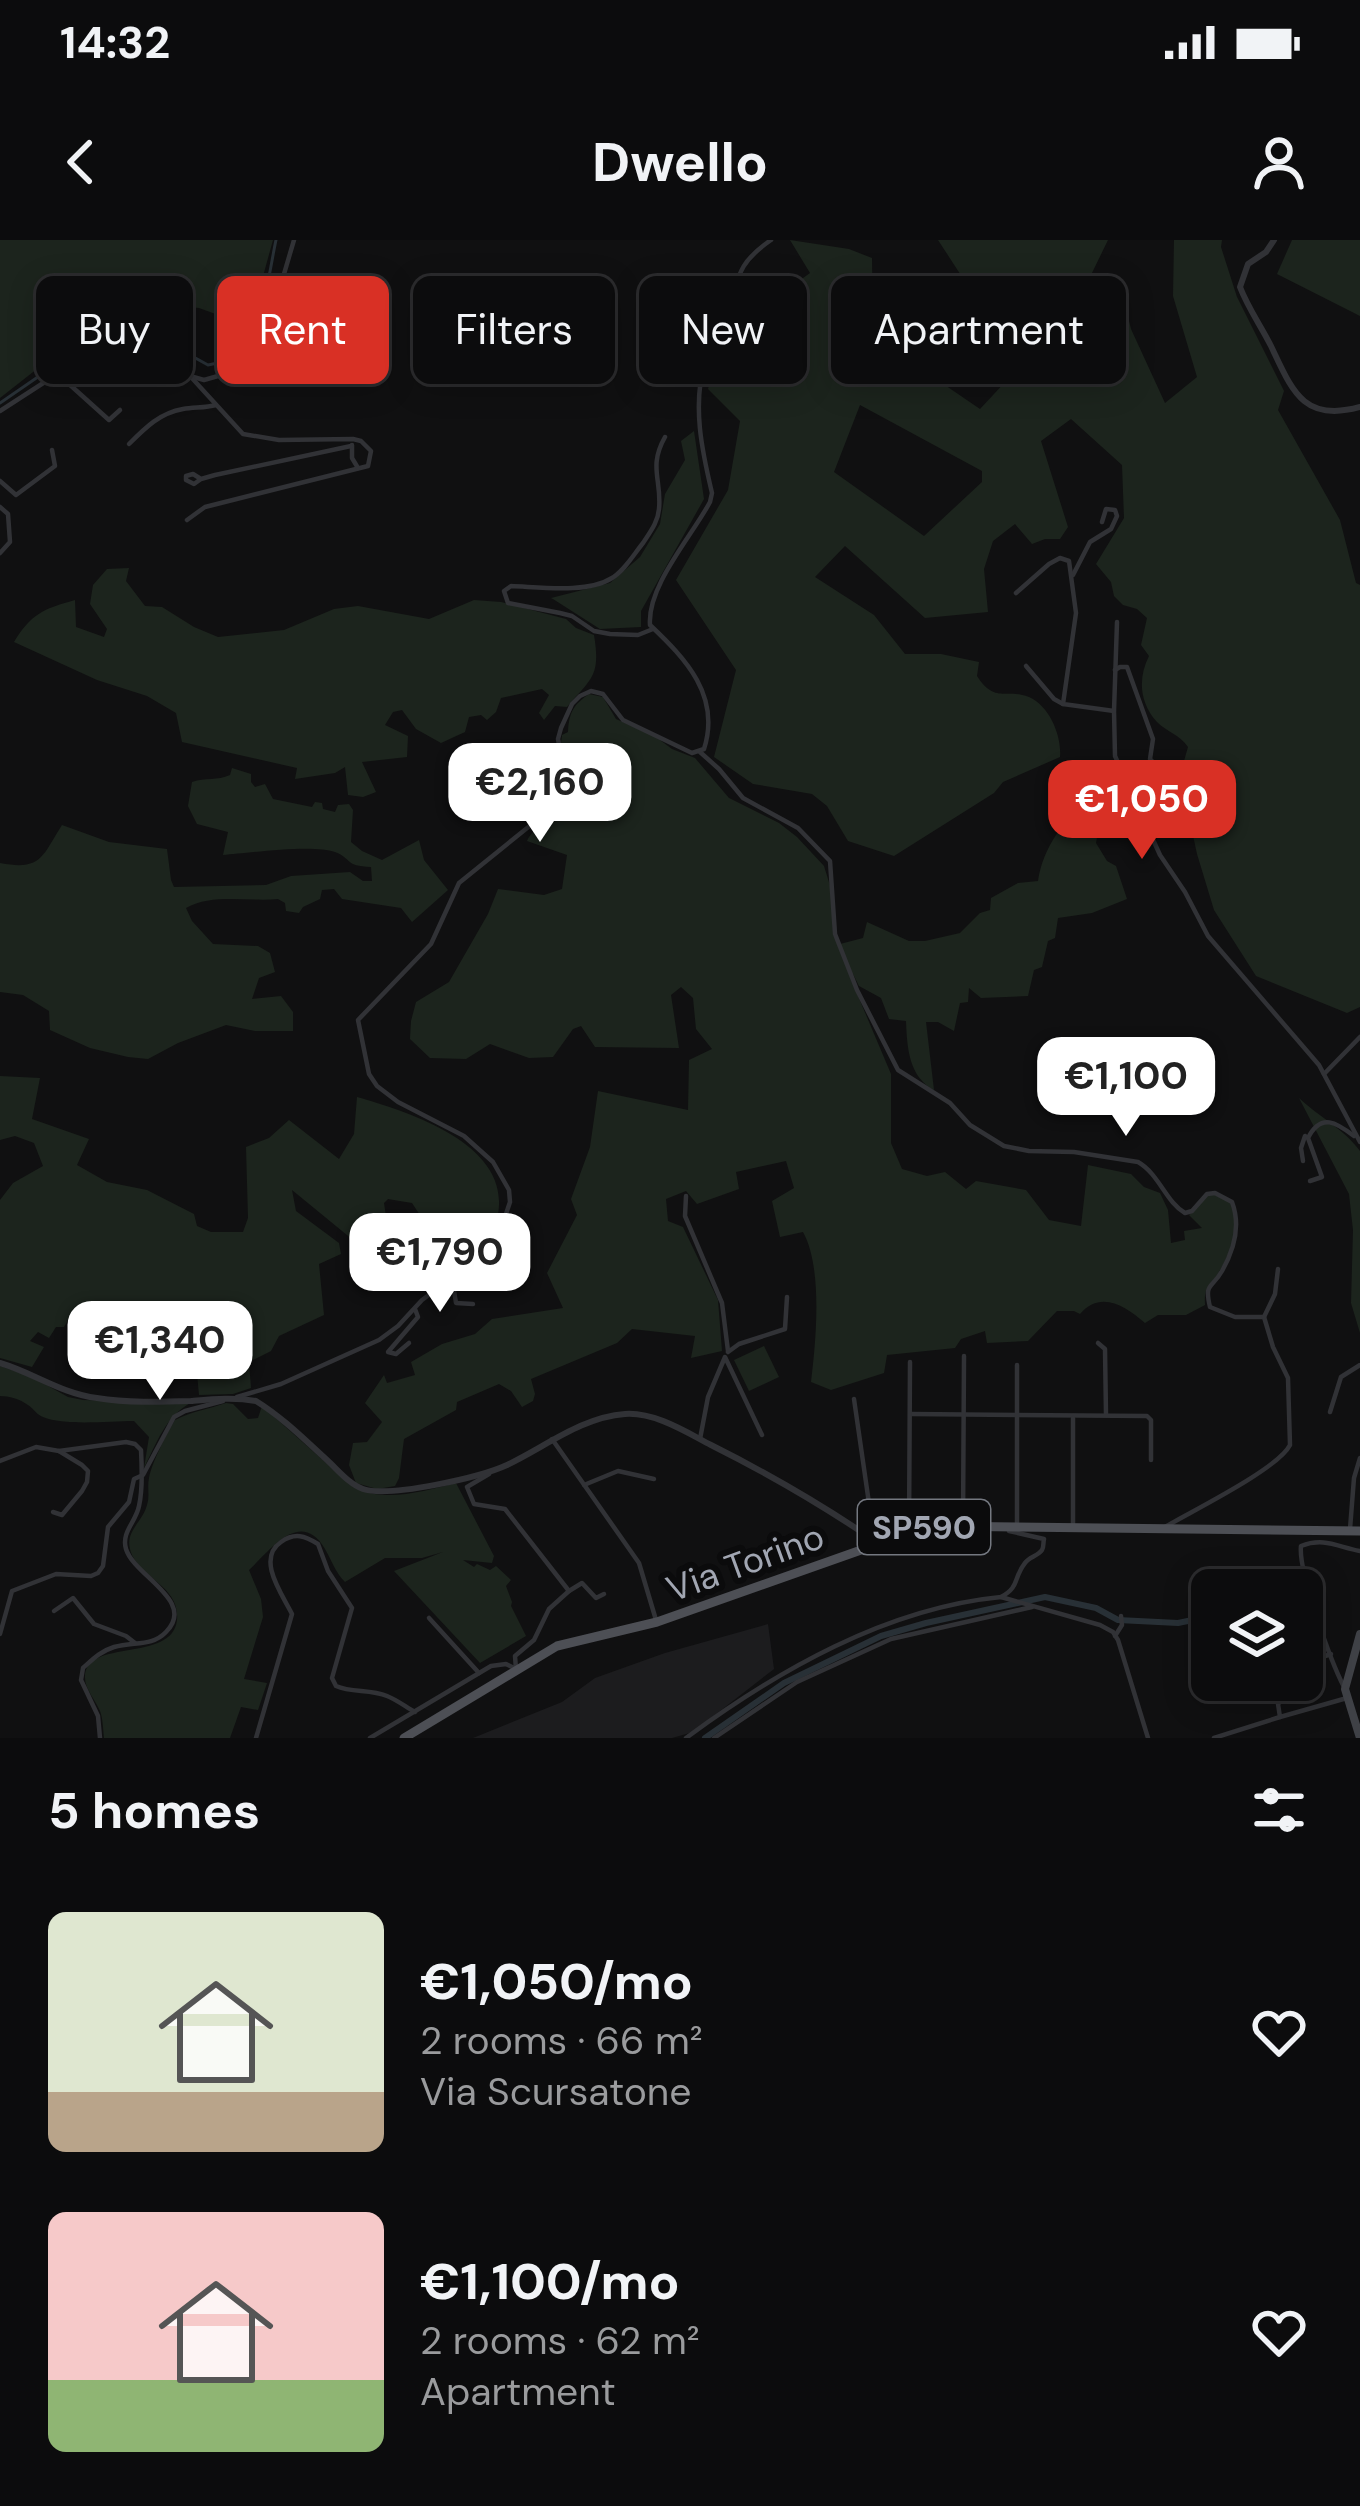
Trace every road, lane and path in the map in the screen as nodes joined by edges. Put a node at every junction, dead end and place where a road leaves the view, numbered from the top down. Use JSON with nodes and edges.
{"nodes":[{"id":1,"x":294,"y":240,"type":"edge"},
{"id":2,"x":771,"y":240,"type":"edge"},
{"id":3,"x":1274,"y":240,"type":"edge"},
{"id":4,"x":193,"y":377,"type":"edge"},
{"id":5,"x":193,"y":379,"type":"edge"},
{"id":6,"x":44,"y":384,"type":"edge"},
{"id":7,"x":69,"y":384,"type":"edge"},
{"id":8,"x":216,"y":405,"type":"junction"},
{"id":9,"x":1360,"y":407,"type":"edge"},
{"id":10,"x":120,"y":410,"type":"dead end"},
{"id":11,"x":0,"y":411,"type":"edge"},
{"id":12,"x":665,"y":437,"type":"dead end"},
{"id":13,"x":352,"y":443,"type":"junction"},
{"id":14,"x":130,"y":444,"type":"dead end"},
{"id":15,"x":52,"y":451,"type":"dead end"},
{"id":16,"x":358,"y":469,"type":"junction"},
{"id":17,"x":201,"y":478,"type":"dead end"},
{"id":18,"x":0,"y":481,"type":"edge"},
{"id":19,"x":0,"y":507,"type":"edge"},
{"id":20,"x":187,"y":520,"type":"dead end"},
{"id":21,"x":1102,"y":522,"type":"dead end"},
{"id":22,"x":0,"y":553,"type":"edge"},
{"id":23,"x":1073,"y":575,"type":"junction"},
{"id":24,"x":1016,"y":593,"type":"dead end"},
{"id":25,"x":1117,"y":622,"type":"dead end"},
{"id":26,"x":653,"y":629,"type":"junction"},
{"id":27,"x":1026,"y":666,"type":"dead end"},
{"id":28,"x":1115,"y":670,"type":"junction"},
{"id":29,"x":1064,"y":704,"type":"junction"},
{"id":30,"x":1114,"y":711,"type":"junction"},
{"id":31,"x":700,"y":752,"type":"junction"},
{"id":32,"x":1166,"y":783,"type":"dead end"},
{"id":33,"x":1360,"y":1037,"type":"edge"},
{"id":34,"x":1324,"y":1074,"type":"junction"},
{"id":35,"x":1309,"y":1132,"type":"junction"},
{"id":36,"x":1359,"y":1141,"type":"edge"},
{"id":37,"x":1303,"y":1161,"type":"dead end"},
{"id":38,"x":1310,"y":1181,"type":"dead end"},
{"id":39,"x":686,"y":1196,"type":"dead end"},
{"id":40,"x":1278,"y":1269,"type":"dead end"},
{"id":41,"x":452,"y":1278,"type":"junction"},
{"id":42,"x":787,"y":1297,"type":"dead end"},
{"id":43,"x":473,"y":1304,"type":"dead end"},
{"id":44,"x":415,"y":1309,"type":"junction"},
{"id":45,"x":1264,"y":1317,"type":"junction"},
{"id":46,"x":409,"y":1343,"type":"dead end"},
{"id":47,"x":1098,"y":1343,"type":"dead end"},
{"id":48,"x":727,"y":1354,"type":"junction"},
{"id":49,"x":964,"y":1356,"type":"dead end"},
{"id":50,"x":910,"y":1362,"type":"dead end"},
{"id":51,"x":0,"y":1363,"type":"edge"},
{"id":52,"x":1018,"y":1365,"type":"dead end"},
{"id":53,"x":1360,"y":1365,"type":"edge"},
{"id":54,"x":233,"y":1397,"type":"junction"},
{"id":55,"x":854,"y":1400,"type":"dead end"},
{"id":56,"x":1330,"y":1412,"type":"dead end"},
{"id":57,"x":962,"y":1413,"type":"junction"},
{"id":58,"x":911,"y":1414,"type":"junction"},
{"id":59,"x":1017,"y":1414,"type":"junction"},
{"id":60,"x":1073,"y":1415,"type":"junction"},
{"id":61,"x":1106,"y":1415,"type":"junction"},
{"id":62,"x":762,"y":1435,"type":"dead end"},
{"id":63,"x":552,"y":1439,"type":"junction"},
{"id":64,"x":700,"y":1439,"type":"junction"},
{"id":65,"x":58,"y":1450,"type":"junction"},
{"id":66,"x":1360,"y":1458,"type":"edge"},
{"id":67,"x":1151,"y":1460,"type":"dead end"},
{"id":68,"x":0,"y":1461,"type":"edge"},
{"id":69,"x":499,"y":1468,"type":"junction"},
{"id":70,"x":140,"y":1477,"type":"junction"},
{"id":71,"x":654,"y":1479,"type":"dead end"},
{"id":72,"x":584,"y":1485,"type":"junction"},
{"id":73,"x":53,"y":1512,"type":"dead end"},
{"id":74,"x":963,"y":1524,"type":"junction"},
{"id":75,"x":993,"y":1525,"type":"junction"},
{"id":76,"x":1017,"y":1525,"type":"junction"},
{"id":77,"x":1073,"y":1526,"type":"junction"},
{"id":78,"x":1165,"y":1527,"type":"junction"},
{"id":79,"x":1357,"y":1531,"type":"edge"},
{"id":80,"x":910,"y":1532,"type":"junction"},
{"id":81,"x":874,"y":1541,"type":"junction"},
{"id":82,"x":1360,"y":1551,"type":"edge"},
{"id":83,"x":568,"y":1591,"type":"junction"},
{"id":84,"x":604,"y":1594,"type":"dead end"},
{"id":85,"x":1005,"y":1599,"type":"junction"},
{"id":86,"x":1032,"y":1606,"type":"junction"},
{"id":87,"x":54,"y":1611,"type":"dead end"},
{"id":88,"x":1121,"y":1616,"type":"dead end"},
{"id":89,"x":429,"y":1618,"type":"dead end"},
{"id":90,"x":657,"y":1622,"type":"junction"},
{"id":91,"x":0,"y":1634,"type":"edge"},
{"id":92,"x":1115,"y":1636,"type":"junction"},
{"id":93,"x":1358,"y":1639,"type":"edge"},
{"id":94,"x":136,"y":1643,"type":"junction"},
{"id":95,"x":1331,"y":1654,"type":"junction"},
{"id":96,"x":1323,"y":1657,"type":"edge"},
{"id":97,"x":516,"y":1669,"type":"junction"},
{"id":98,"x":479,"y":1673,"type":"junction"},
{"id":99,"x":1346,"y":1693,"type":"junction"},
{"id":100,"x":1281,"y":1701,"type":"edge"},
{"id":101,"x":415,"y":1712,"type":"junction"},
{"id":102,"x":1280,"y":1717,"type":"junction"},
{"id":103,"x":100,"y":1738,"type":"edge"},
{"id":104,"x":256,"y":1738,"type":"edge"},
{"id":105,"x":370,"y":1738,"type":"edge"},
{"id":106,"x":404,"y":1738,"type":"edge"},
{"id":107,"x":686,"y":1738,"type":"edge"},
{"id":108,"x":714,"y":1738,"type":"edge"},
{"id":109,"x":1148,"y":1738,"type":"edge"},
{"id":110,"x":1214,"y":1738,"type":"edge"},
{"id":111,"x":1360,"y":1738,"type":"edge"}],
"edges":[{"from":1,"to":4,"type":"street"},
{"from":2,"to":26,"type":"street"},
{"from":3,"to":9,"type":"street"},
{"from":5,"to":8,"type":"street"},
{"from":6,"to":11,"type":"street"},
{"from":7,"to":10,"type":"street"},
{"from":8,"to":13,"type":"street"},
{"from":8,"to":14,"type":"street"},
{"from":12,"to":26,"type":"street"},
{"from":13,"to":16,"type":"street"},
{"from":13,"to":16,"type":"street"},
{"from":13,"to":17,"type":"street"},
{"from":15,"to":18,"type":"street"},
{"from":16,"to":20,"type":"street"},
{"from":19,"to":22,"type":"street"},
{"from":21,"to":23,"type":"street"},
{"from":23,"to":24,"type":"street"},
{"from":23,"to":29,"type":"street"},
{"from":25,"to":28,"type":"street"},
{"from":26,"to":31,"type":"street"},
{"from":27,"to":29,"type":"street"},
{"from":28,"to":30,"type":"street"},
{"from":28,"to":32,"type":"street"},
{"from":29,"to":30,"type":"street"},
{"from":30,"to":34,"type":"street"},
{"from":31,"to":41,"type":"street"},
{"from":31,"to":45,"type":"street"},
{"from":33,"to":34,"type":"street"},
{"from":34,"to":36,"type":"street"},
{"from":35,"to":36,"type":"street"},
{"from":35,"to":37,"type":"street"},
{"from":35,"to":38,"type":"street"},
{"from":39,"to":48,"type":"street"},
{"from":40,"to":45,"type":"street"},
{"from":41,"to":43,"type":"street"},
{"from":41,"to":44,"type":"street"},
{"from":42,"to":48,"type":"street"},
{"from":44,"to":46,"type":"street"},
{"from":44,"to":54,"type":"street"},
{"from":45,"to":78,"type":"street"},
{"from":47,"to":61,"type":"street"},
{"from":48,"to":62,"type":"street"},
{"from":48,"to":64,"type":"street"},
{"from":49,"to":57,"type":"street"},
{"from":50,"to":58,"type":"street"},
{"from":51,"to":54,"type":"street"},
{"from":52,"to":59,"type":"street"},
{"from":53,"to":56,"type":"street"},
{"from":54,"to":69,"type":"street"},
{"from":54,"to":70,"type":"street"},
{"from":55,"to":81,"type":"street"},
{"from":57,"to":58,"type":"street"},
{"from":57,"to":59,"type":"street"},
{"from":57,"to":74,"type":"street"},
{"from":58,"to":80,"type":"street"},
{"from":59,"to":60,"type":"street"},
{"from":59,"to":76,"type":"street"},
{"from":60,"to":61,"type":"street"},
{"from":60,"to":77,"type":"street"},
{"from":61,"to":67,"type":"street"},
{"from":63,"to":64,"type":"street"},
{"from":63,"to":69,"type":"street"},
{"from":63,"to":72,"type":"street"},
{"from":64,"to":81,"type":"street"},
{"from":65,"to":68,"type":"street"},
{"from":65,"to":70,"type":"street"},
{"from":65,"to":73,"type":"street"},
{"from":66,"to":79,"type":"street"},
{"from":69,"to":83,"type":"street"},
{"from":70,"to":91,"type":"street"},
{"from":70,"to":94,"type":"street"},
{"from":71,"to":72,"type":"street"},
{"from":72,"to":90,"type":"street"},
{"from":74,"to":75,"type":"main road","name":"Via Torino","number":"SP590"},
{"from":74,"to":80,"type":"main road","name":"Via Torino","number":"SP590"},
{"from":75,"to":76,"type":"main road","name":"Via Torino","number":"SP590"},
{"from":75,"to":85,"type":"street"},
{"from":76,"to":77,"type":"main road","name":"Via Torino","number":"SP590"},
{"from":77,"to":78,"type":"main road","name":"Via Torino","number":"SP590"},
{"from":78,"to":79,"type":"main road","name":"Via Torino","number":"SP590"},
{"from":80,"to":81,"type":"main road","name":"Via Torino","number":"SP590"},
{"from":81,"to":90,"type":"main road","name":"Via Torino","number":"SP590"},
{"from":82,"to":95,"type":"street"},
{"from":83,"to":84,"type":"street"},
{"from":83,"to":97,"type":"street","name":"Via Torino"},
{"from":85,"to":86,"type":"street"},
{"from":85,"to":107,"type":"street"},
{"from":86,"to":92,"type":"street"},
{"from":86,"to":108,"type":"street"},
{"from":87,"to":94,"type":"street"},
{"from":88,"to":92,"type":"street"},
{"from":89,"to":98,"type":"street"},
{"from":90,"to":97,"type":"main road","name":"Via Torino","number":"SP590"},
{"from":92,"to":109,"type":"street"},
{"from":93,"to":99,"type":"main road"},
{"from":94,"to":103,"type":"street"},
{"from":95,"to":96,"type":"street"},
{"from":95,"to":99,"type":"street"},
{"from":97,"to":98,"type":"street"},
{"from":97,"to":106,"type":"main road","name":"Via Torino","number":"SP590"},
{"from":98,"to":101,"type":"street"},
{"from":99,"to":102,"type":"street"},
{"from":99,"to":111,"type":"main road"},
{"from":100,"to":102,"type":"street"},
{"from":101,"to":104,"type":"street"},
{"from":101,"to":105,"type":"street"},
{"from":102,"to":110,"type":"street"}]}
